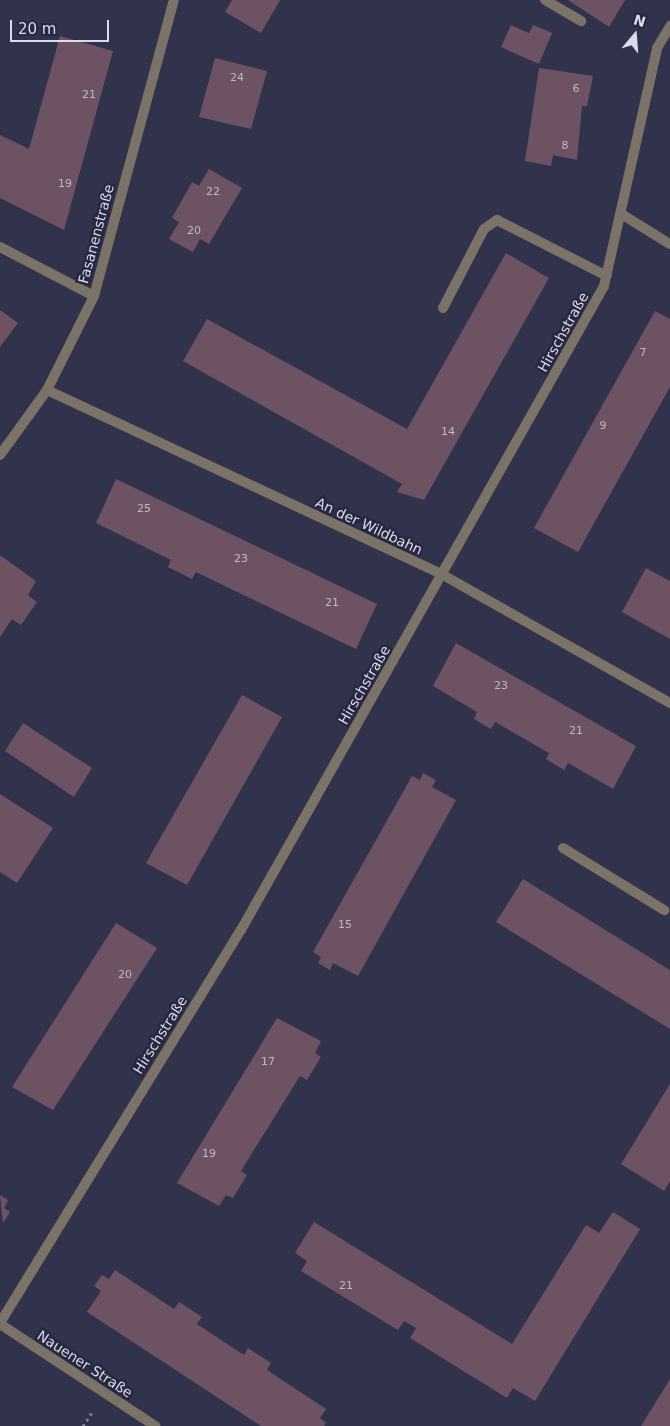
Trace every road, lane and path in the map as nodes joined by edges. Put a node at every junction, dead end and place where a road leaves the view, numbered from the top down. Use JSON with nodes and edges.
{"nodes":[{"id":1,"x":174,"y":0,"type":"edge"},
{"id":2,"x":545,"y":0,"type":"edge"},
{"id":3,"x":581,"y":21,"type":"dead end"},
{"id":4,"x":670,"y":26,"type":"edge"},
{"id":5,"x":623,"y":215,"type":"junction"},
{"id":6,"x":670,"y":244,"type":"edge"},
{"id":7,"x":0,"y":247,"type":"edge"},
{"id":8,"x":607,"y":276,"type":"junction"},
{"id":9,"x":94,"y":296,"type":"junction"},
{"id":10,"x":443,"y":308,"type":"dead end"},
{"id":11,"x":47,"y":390,"type":"junction"},
{"id":12,"x":0,"y":455,"type":"edge"},
{"id":13,"x":443,"y":576,"type":"junction"},
{"id":14,"x":670,"y":703,"type":"edge"},
{"id":15,"x":563,"y":848,"type":"dead end"},
{"id":16,"x":670,"y":899,"type":"edge"},
{"id":17,"x":667,"y":911,"type":"edge"},
{"id":18,"x":0,"y":1324,"type":"edge"},
{"id":19,"x":155,"y":1426,"type":"edge"}],
"edges":[{"from":1,"to":9,"type":"street","name":"Fasanenstraße"},
{"from":2,"to":3,"type":"street"},
{"from":4,"to":5,"type":"street","name":"Hirschstraße"},
{"from":5,"to":6,"type":"street"},
{"from":5,"to":8,"type":"street","name":"Hirschstraße"},
{"from":7,"to":9,"type":"street"},
{"from":8,"to":10,"type":"street"},
{"from":8,"to":13,"type":"street","name":"Hirschstraße"},
{"from":9,"to":11,"type":"street","name":"Fasanenstraße"},
{"from":11,"to":12,"type":"street","name":"Fasanenstraße"},
{"from":11,"to":13,"type":"street","name":"An der Wildbahn"},
{"from":13,"to":14,"type":"street","name":"An der Wildbahn"},
{"from":13,"to":18,"type":"street","name":"Hirschstraße"},
{"from":15,"to":17,"type":"street"},
{"from":16,"to":17,"type":"street"},
{"from":18,"to":19,"type":"street","name":"Nauener Straße"}]}
